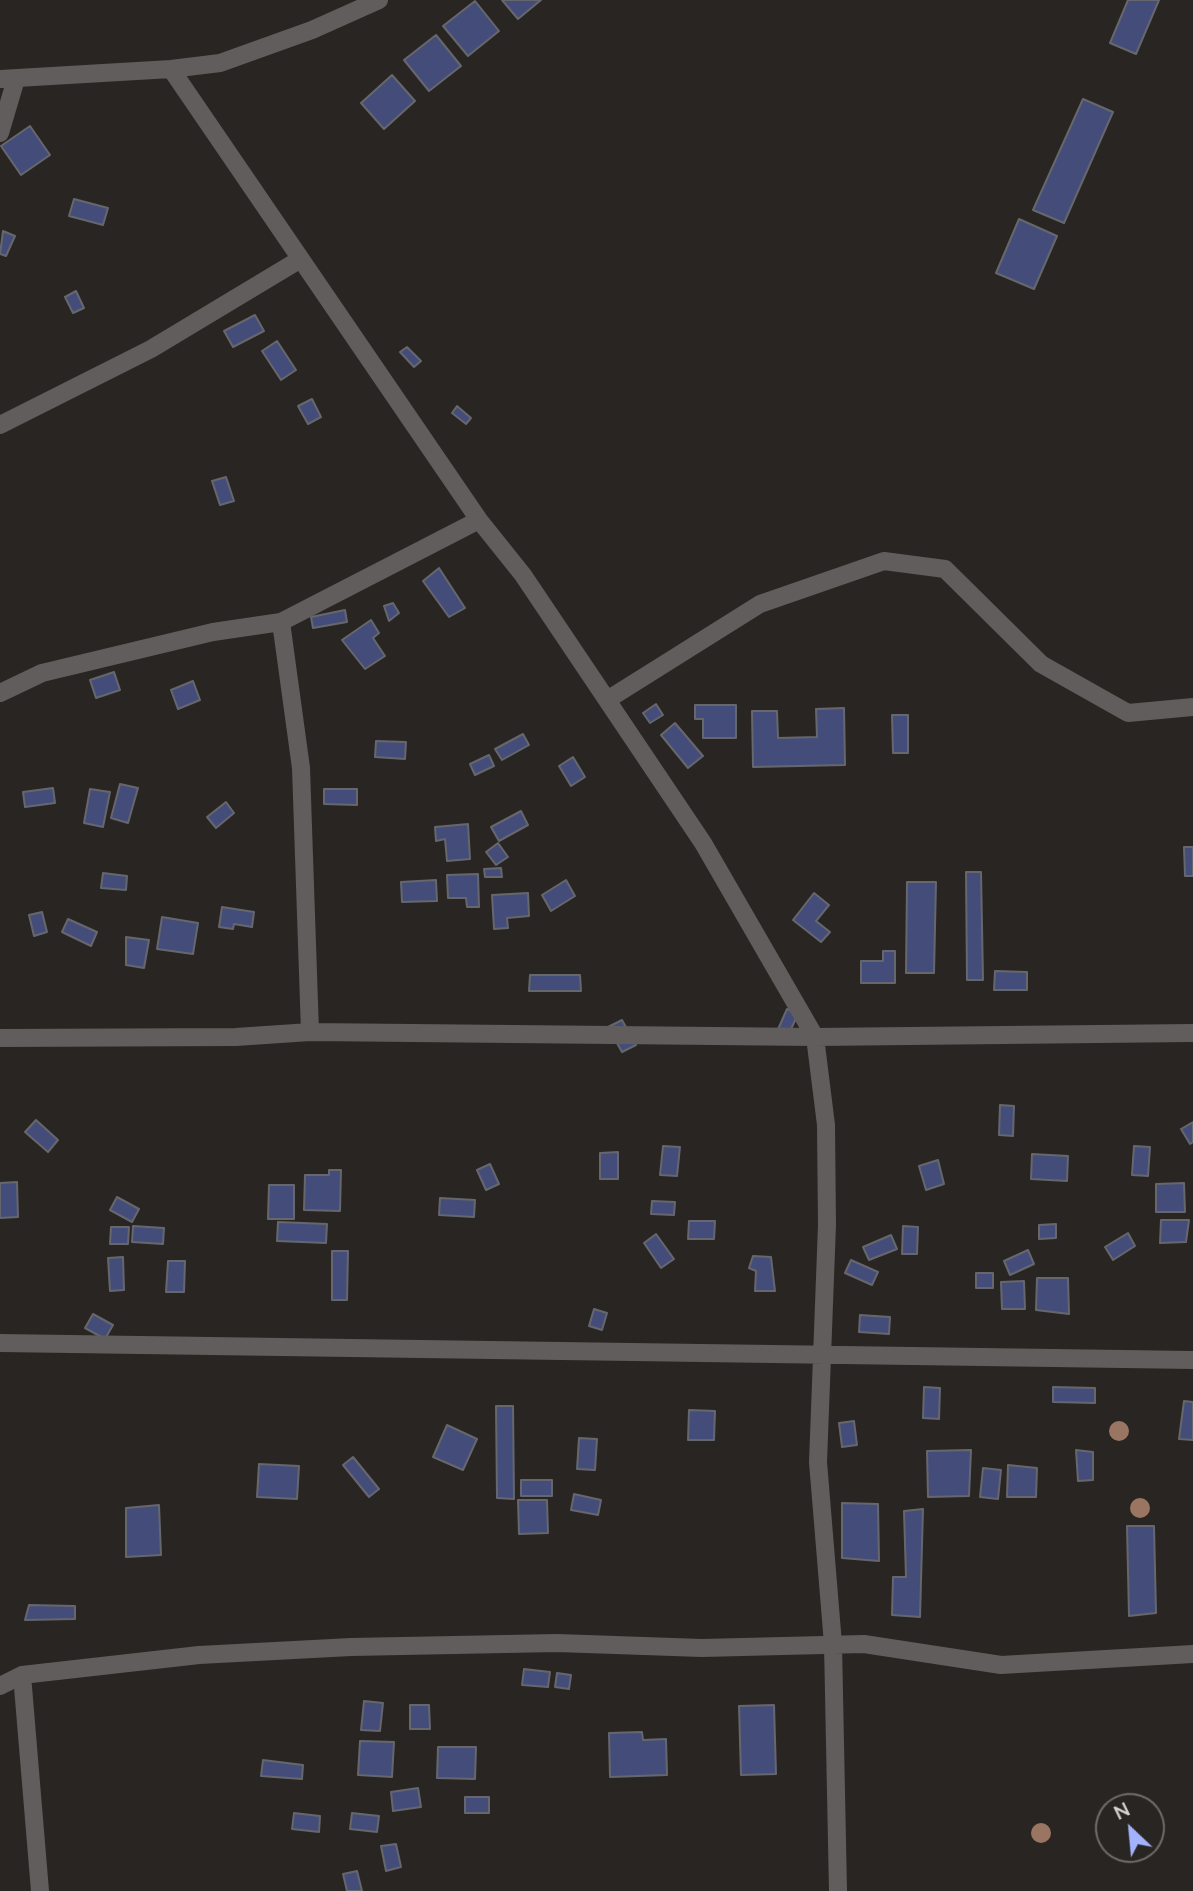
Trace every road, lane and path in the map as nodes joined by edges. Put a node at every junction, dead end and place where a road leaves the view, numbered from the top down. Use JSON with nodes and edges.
{"nodes":[{"id":1,"x":379,"y":0,"type":"edge"},
{"id":2,"x":171,"y":69,"type":"junction"},
{"id":3,"x":8,"y":79,"type":"edge"},
{"id":4,"x":0,"y":134,"type":"edge"},
{"id":5,"x":299,"y":260,"type":"junction"},
{"id":6,"x":0,"y":425,"type":"edge"},
{"id":7,"x":479,"y":520,"type":"junction"},
{"id":8,"x":281,"y":622,"type":"junction"},
{"id":9,"x":0,"y":692,"type":"edge"},
{"id":10,"x":607,"y":700,"type":"junction"},
{"id":11,"x":1193,"y":707,"type":"edge"},
{"id":12,"x":310,"y":1032,"type":"junction"},
{"id":13,"x":1193,"y":1033,"type":"edge"},
{"id":14,"x":815,"y":1037,"type":"junction"},
{"id":15,"x":0,"y":1038,"type":"edge"},
{"id":16,"x":0,"y":1343,"type":"edge"},
{"id":17,"x":822,"y":1356,"type":"junction"},
{"id":18,"x":1193,"y":1360,"type":"edge"},
{"id":19,"x":833,"y":1644,"type":"junction"},
{"id":20,"x":1193,"y":1654,"type":"edge"},
{"id":21,"x":22,"y":1675,"type":"junction"},
{"id":22,"x":0,"y":1686,"type":"edge"},
{"id":23,"x":40,"y":1891,"type":"edge"},
{"id":24,"x":838,"y":1891,"type":"edge"}],
"edges":[{"from":1,"to":2,"type":"street"},
{"from":2,"to":3,"type":"street"},
{"from":2,"to":5,"type":"street"},
{"from":3,"to":4,"type":"street"},
{"from":5,"to":6,"type":"street"},
{"from":5,"to":7,"type":"street"},
{"from":7,"to":8,"type":"street"},
{"from":7,"to":10,"type":"street"},
{"from":8,"to":9,"type":"street"},
{"from":8,"to":12,"type":"street"},
{"from":10,"to":11,"type":"street"},
{"from":10,"to":14,"type":"street"},
{"from":12,"to":14,"type":"street"},
{"from":12,"to":15,"type":"street"},
{"from":13,"to":14,"type":"street"},
{"from":14,"to":17,"type":"street"},
{"from":16,"to":17,"type":"street"},
{"from":17,"to":18,"type":"street"},
{"from":17,"to":19,"type":"street"},
{"from":19,"to":20,"type":"street"},
{"from":19,"to":21,"type":"street"},
{"from":19,"to":24,"type":"street"},
{"from":21,"to":22,"type":"street"},
{"from":21,"to":23,"type":"street"}]}
